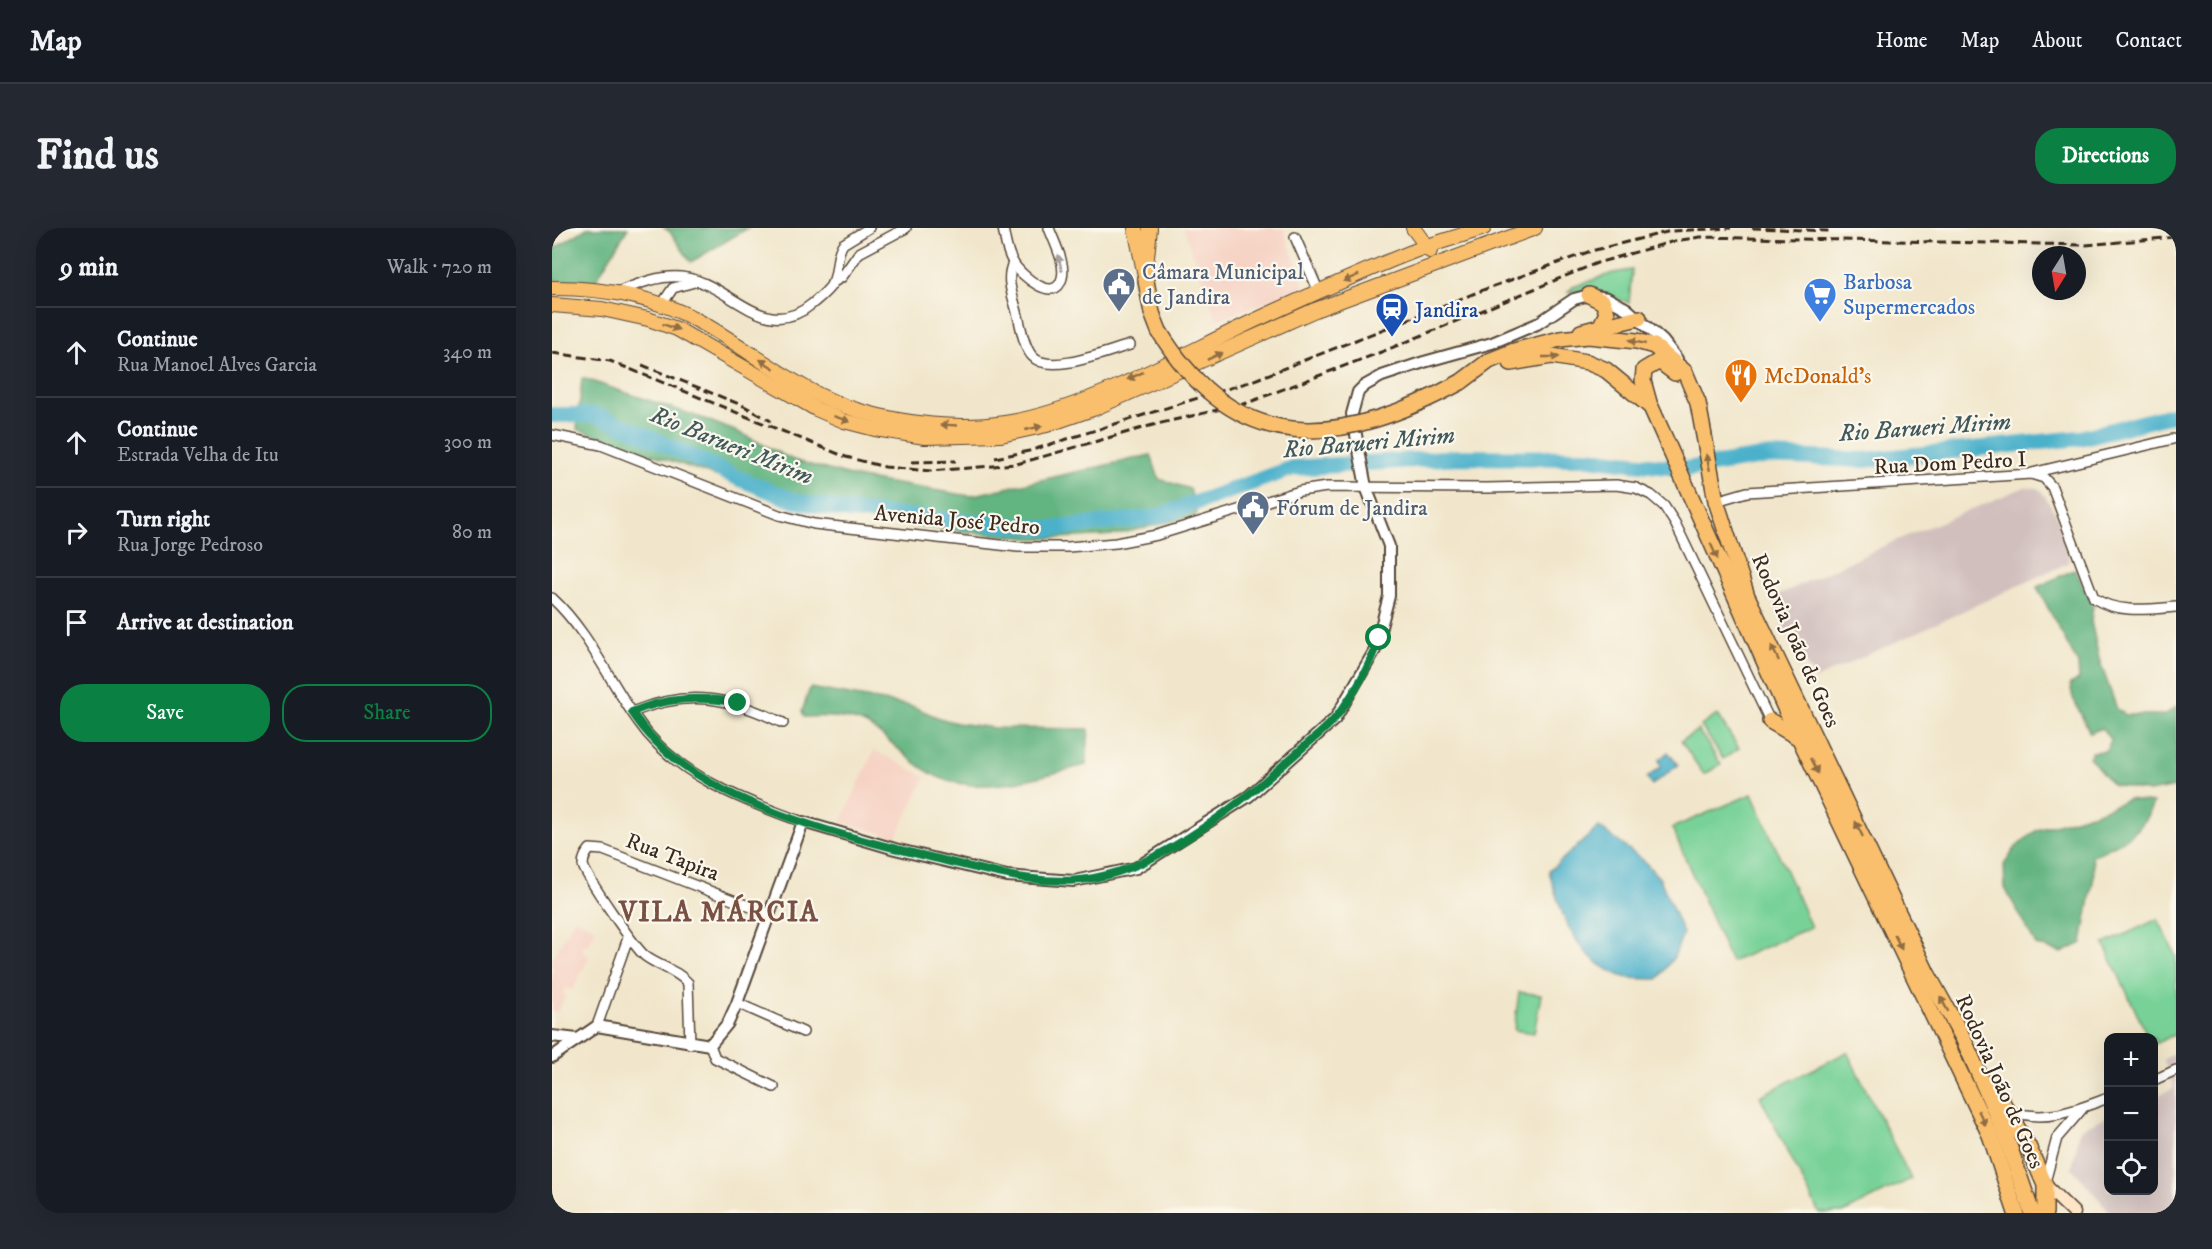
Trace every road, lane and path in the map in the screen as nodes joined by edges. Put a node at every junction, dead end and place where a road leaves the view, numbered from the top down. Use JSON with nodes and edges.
{"nodes":[{"id":1,"x":869,"y":228,"type":"edge"},
{"id":2,"x":906,"y":228,"type":"edge"},
{"id":3,"x":1003,"y":228,"type":"edge"},
{"id":4,"x":1049,"y":228,"type":"edge"},
{"id":5,"x":1136,"y":228,"type":"edge"},
{"id":6,"x":1150,"y":228,"type":"edge"},
{"id":7,"x":1412,"y":228,"type":"edge"},
{"id":8,"x":1484,"y":228,"type":"edge"},
{"id":9,"x":1535,"y":228,"type":"edge"},
{"id":10,"x":1295,"y":237,"type":"dead end"},
{"id":11,"x":1425,"y":247,"type":"junction"},
{"id":12,"x":1405,"y":255,"type":"junction"},
{"id":13,"x":1452,"y":257,"type":"junction"},
{"id":14,"x":1013,"y":263,"type":"junction"},
{"id":15,"x":698,"y":281,"type":"junction"},
{"id":16,"x":1146,"y":281,"type":"junction"},
{"id":17,"x":832,"y":284,"type":"junction"},
{"id":18,"x":552,"y":288,"type":"edge"},
{"id":19,"x":1319,"y":292,"type":"junction"},
{"id":20,"x":615,"y":293,"type":"junction"},
{"id":21,"x":1589,"y":295,"type":"junction"},
{"id":22,"x":557,"y":304,"type":"edge"},
{"id":23,"x":662,"y":304,"type":"junction"},
{"id":24,"x":1639,"y":318,"type":"junction"},
{"id":25,"x":1600,"y":327,"type":"junction"},
{"id":26,"x":1560,"y":339,"type":"junction"},
{"id":27,"x":1130,"y":345,"type":"dead end"},
{"id":28,"x":1685,"y":372,"type":"junction"},
{"id":29,"x":1474,"y":373,"type":"junction"},
{"id":30,"x":1692,"y":389,"type":"junction"},
{"id":31,"x":1651,"y":407,"type":"junction"},
{"id":32,"x":552,"y":435,"type":"edge"},
{"id":33,"x":2173,"y":439,"type":"dead end"},
{"id":34,"x":2031,"y":474,"type":"junction"},
{"id":35,"x":1365,"y":483,"type":"junction"},
{"id":36,"x":1688,"y":493,"type":"junction"},
{"id":37,"x":1716,"y":501,"type":"junction"},
{"id":38,"x":552,"y":598,"type":"edge"},
{"id":39,"x":2176,"y":608,"type":"edge"},
{"id":40,"x":1785,"y":708,"type":"junction"},
{"id":41,"x":632,"y":712,"type":"junction"},
{"id":42,"x":1767,"y":716,"type":"junction"},
{"id":43,"x":783,"y":723,"type":"dead end"},
{"id":44,"x":1801,"y":740,"type":"junction"},
{"id":45,"x":803,"y":822,"type":"junction"},
{"id":46,"x":769,"y":914,"type":"junction"},
{"id":47,"x":628,"y":938,"type":"junction"},
{"id":48,"x":737,"y":1003,"type":"junction"},
{"id":49,"x":597,"y":1026,"type":"junction"},
{"id":50,"x":803,"y":1032,"type":"dead end"},
{"id":51,"x":552,"y":1036,"type":"edge"},
{"id":52,"x":1963,"y":1038,"type":"junction"},
{"id":53,"x":577,"y":1039,"type":"junction"},
{"id":54,"x":690,"y":1044,"type":"junction"},
{"id":55,"x":710,"y":1045,"type":"junction"},
{"id":56,"x":552,"y":1057,"type":"edge"},
{"id":57,"x":2176,"y":1070,"type":"edge"},
{"id":58,"x":2158,"y":1078,"type":"edge"},
{"id":59,"x":774,"y":1087,"type":"dead end"},
{"id":60,"x":2104,"y":1100,"type":"edge"},
{"id":61,"x":2082,"y":1109,"type":"junction"},
{"id":62,"x":2009,"y":1111,"type":"junction"},
{"id":63,"x":2045,"y":1185,"type":"junction"},
{"id":64,"x":2016,"y":1213,"type":"edge"},
{"id":65,"x":2032,"y":1213,"type":"edge"},
{"id":66,"x":2045,"y":1213,"type":"edge"},
{"id":67,"x":2074,"y":1213,"type":"edge"}],
"edges":[{"from":1,"to":17,"type":"street"},
{"from":2,"to":17,"type":"street"},
{"from":3,"to":14,"type":"street"},
{"from":14,"to":4,"type":"street","one_way":true},
{"from":5,"to":16,"type":"main road"},
{"from":6,"to":16,"type":"main road"},
{"from":7,"to":11,"type":"main road"},
{"from":7,"to":12,"type":"main road"},
{"from":8,"to":11,"type":"main road"},
{"from":9,"to":13,"type":"main road"},
{"from":10,"to":19,"type":"street"},
{"from":11,"to":12,"type":"main road"},
{"from":11,"to":13,"type":"main road"},
{"from":12,"to":19,"type":"main road","one_way":true},
{"from":22,"to":13,"type":"main road","one_way":true},
{"from":14,"to":27,"type":"street"},
{"from":15,"to":17,"type":"street"},
{"from":15,"to":20,"type":"street"},
{"from":15,"to":23,"type":"street"},
{"from":16,"to":29,"type":"highway","name":"Rodovia João de Goes","bridge":true},
{"from":18,"to":20,"type":"main road"},
{"from":19,"to":23,"type":"main road","one_way":true},
{"from":20,"to":23,"type":"main road"},
{"from":21,"to":24,"type":"street"},
{"from":21,"to":25,"type":"highway"},
{"from":21,"to":35,"type":"street"},
{"from":22,"to":23,"type":"main road"},
{"from":24,"to":25,"type":"highway"},
{"from":24,"to":28,"type":"street"},
{"from":25,"to":26,"type":"highway"},
{"from":28,"to":26,"type":"highway","name":"Rodovia João de Goes","one_way":true},
{"from":26,"to":29,"type":"highway","name":"Rodovia João de Goes"},
{"from":28,"to":30,"type":"highway","name":"Rodovia João de Goes"},
{"from":29,"to":31,"type":"highway","one_way":true},
{"from":30,"to":31,"type":"highway"},
{"from":37,"to":30,"type":"highway","name":"Rodovia João de Goes","one_way":true},
{"from":31,"to":36,"type":"highway","name":"Rodovia João de Goes"},
{"from":32,"to":35,"type":"street","name":"Avenida José Pedro"},
{"from":33,"to":34,"type":"street"},
{"from":34,"to":37,"type":"street","name":"Rua Dom Pedro I"},
{"from":34,"to":39,"type":"street","name":"Rua Dom Pedro I"},
{"from":35,"to":42,"type":"street","name":"Avenida José Pedro"},
{"from":35,"to":45,"type":"street"},
{"from":36,"to":37,"type":"highway"},
{"from":36,"to":40,"type":"highway","name":"Rodovia João de Goes","one_way":true},
{"from":52,"to":37,"type":"highway","name":"Rodovia João de Goes","one_way":true},
{"from":38,"to":41,"type":"street"},
{"from":40,"to":42,"type":"highway"},
{"from":40,"to":44,"type":"highway","name":"Rodovia João de Goes"},
{"from":41,"to":43,"type":"street"},
{"from":41,"to":45,"type":"street"},
{"from":42,"to":44,"type":"highway"},
{"from":44,"to":64,"type":"highway","name":"Rodovia João de Goes","one_way":true},
{"from":45,"to":46,"type":"street"},
{"from":46,"to":47,"type":"street","name":"Rua Tapira"},
{"from":46,"to":48,"type":"street"},
{"from":47,"to":49,"type":"street"},
{"from":47,"to":54,"type":"street"},
{"from":48,"to":50,"type":"street"},
{"from":48,"to":55,"type":"street"},
{"from":49,"to":53,"type":"street"},
{"from":49,"to":54,"type":"street"},
{"from":51,"to":53,"type":"street"},
{"from":52,"to":62,"type":"highway"},
{"from":52,"to":65,"type":"highway","name":"Rodovia João de Goes"},
{"from":53,"to":56,"type":"street"},
{"from":54,"to":55,"type":"street"},
{"from":55,"to":59,"type":"street"},
{"from":57,"to":58,"type":"street"},
{"from":60,"to":61,"type":"street"},
{"from":61,"to":62,"type":"street"},
{"from":61,"to":63,"type":"street"},
{"from":62,"to":63,"type":"highway"},
{"from":63,"to":66,"type":"highway"},
{"from":63,"to":67,"type":"main road"}]}
